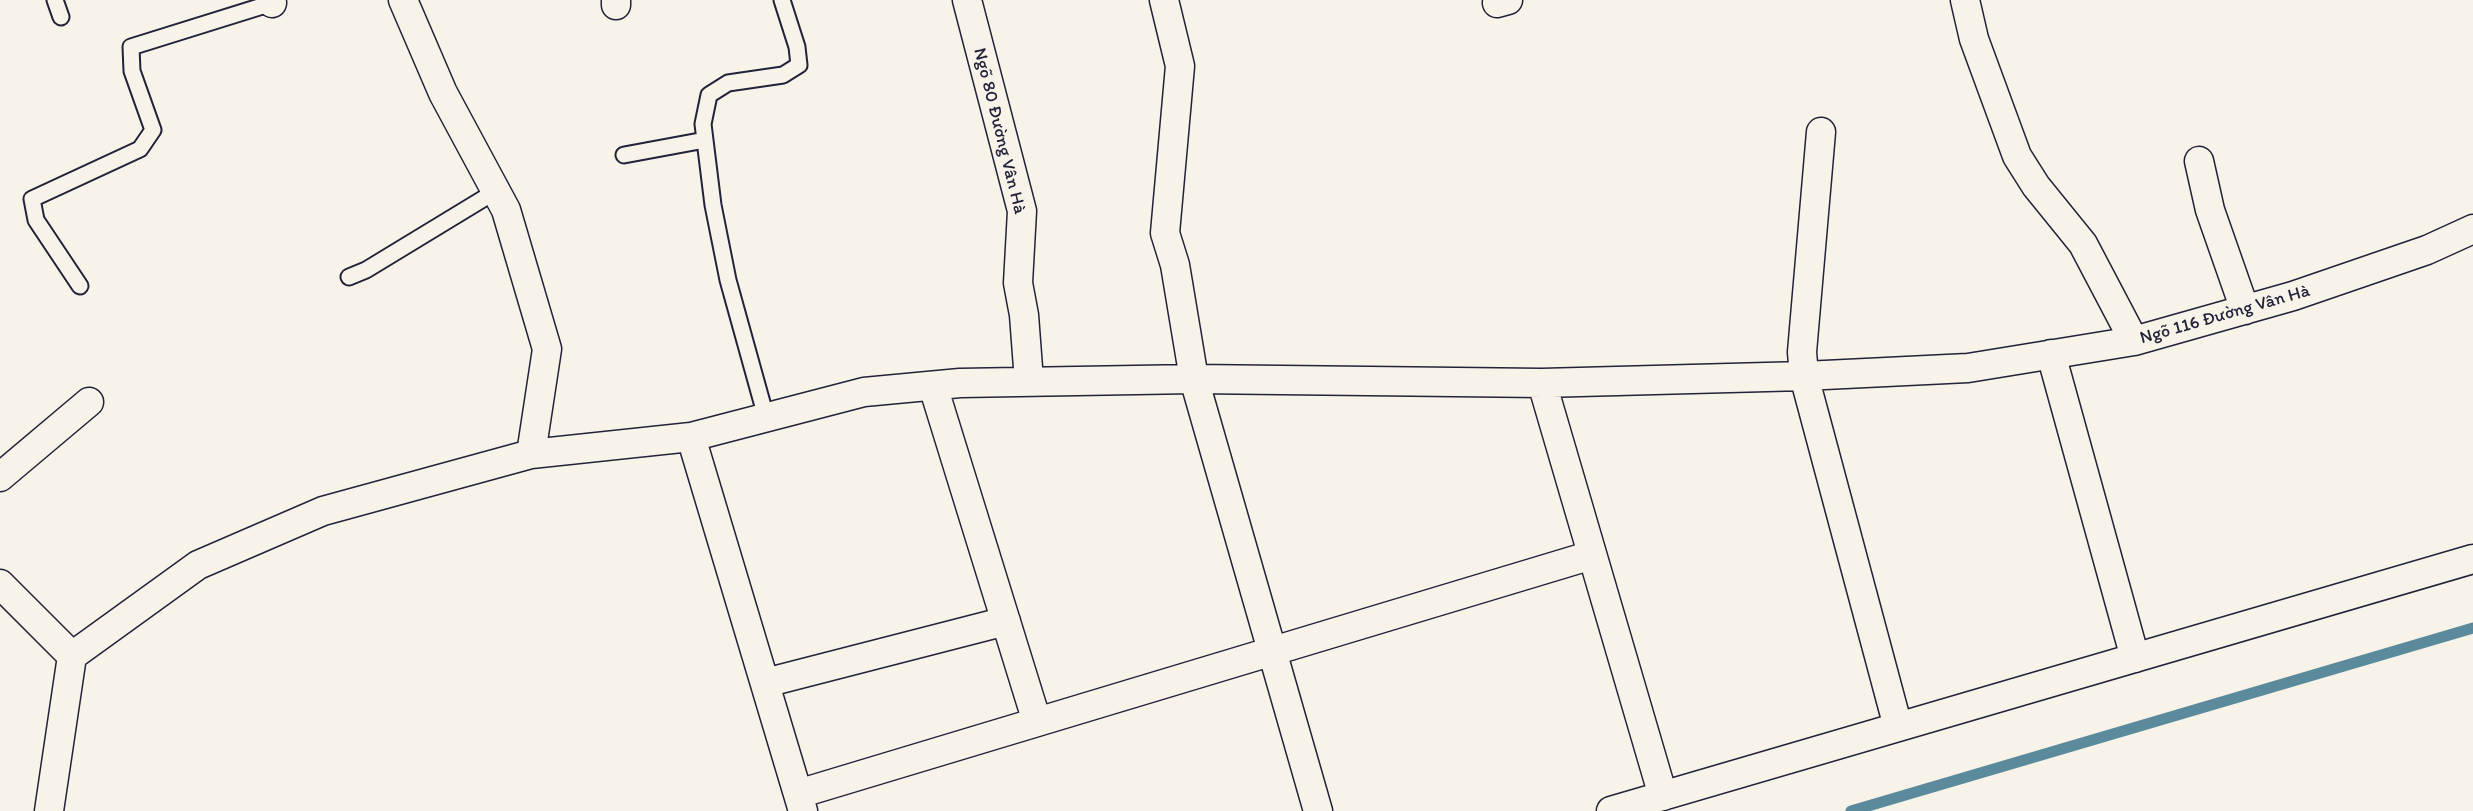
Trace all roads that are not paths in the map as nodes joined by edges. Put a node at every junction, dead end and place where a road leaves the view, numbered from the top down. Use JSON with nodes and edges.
{"nodes":[{"id":1,"x":55,"y":0,"type":"edge"},
{"id":2,"x":403,"y":0,"type":"edge"},
{"id":3,"x":782,"y":0,"type":"edge"},
{"id":4,"x":967,"y":0,"type":"edge"},
{"id":5,"x":1164,"y":0,"type":"edge"},
{"id":6,"x":1965,"y":0,"type":"edge"},
{"id":7,"x":272,"y":1,"type":"edge"},
{"id":8,"x":61,"y":16,"type":"dead end"},
{"id":9,"x":1821,"y":132,"type":"dead end"},
{"id":10,"x":705,"y":140,"type":"junction"},
{"id":11,"x":624,"y":155,"type":"dead end"},
{"id":12,"x":2199,"y":161,"type":"dead end"},
{"id":13,"x":496,"y":192,"type":"junction"},
{"id":14,"x":2473,"y":229,"type":"edge"},
{"id":15,"x":349,"y":277,"type":"dead end"},
{"id":16,"x":80,"y":286,"type":"dead end"},
{"id":17,"x":2245,"y":310,"type":"junction"},
{"id":18,"x":2134,"y":342,"type":"junction"},
{"id":19,"x":2051,"y":354,"type":"junction"},
{"id":20,"x":1804,"y":376,"type":"junction"},
{"id":21,"x":1194,"y":379,"type":"junction"},
{"id":22,"x":1029,"y":382,"type":"junction"},
{"id":23,"x":1542,"y":383,"type":"junction"},
{"id":24,"x":933,"y":386,"type":"junction"},
{"id":25,"x":89,"y":402,"type":"dead end"},
{"id":26,"x":766,"y":418,"type":"junction"},
{"id":27,"x":691,"y":437,"type":"junction"},
{"id":28,"x":531,"y":454,"type":"junction"},
{"id":29,"x":0,"y":477,"type":"edge"},
{"id":30,"x":1592,"y":555,"type":"junction"},
{"id":31,"x":2473,"y":559,"type":"edge"},
{"id":32,"x":0,"y":584,"type":"edge"},
{"id":33,"x":1006,"y":621,"type":"junction"},
{"id":34,"x":1272,"y":651,"type":"junction"},
{"id":35,"x":72,"y":656,"type":"junction"},
{"id":36,"x":2135,"y":658,"type":"junction"},
{"id":37,"x":765,"y":683,"type":"junction"},
{"id":38,"x":1037,"y":722,"type":"junction"},
{"id":39,"x":1898,"y":727,"type":"junction"},
{"id":40,"x":1663,"y":796,"type":"junction"},
{"id":41,"x":801,"y":802,"type":"edge"},
{"id":42,"x":49,"y":811,"type":"edge"},
{"id":43,"x":1318,"y":811,"type":"edge"},
{"id":44,"x":1611,"y":811,"type":"edge"}],
"edges":[{"from":1,"to":8,"type":"lane"},
{"from":2,"to":13,"type":"street"},
{"from":3,"to":10,"type":"lane"},
{"from":4,"to":22,"type":"street","name":"Ngõ 80 Đường Vân Hà"},
{"from":5,"to":21,"type":"street"},
{"from":6,"to":18,"type":"street"},
{"from":7,"to":16,"type":"lane"},
{"from":9,"to":20,"type":"street"},
{"from":10,"to":11,"type":"lane"},
{"from":10,"to":26,"type":"lane"},
{"from":12,"to":17,"type":"street"},
{"from":13,"to":15,"type":"lane"},
{"from":13,"to":28,"type":"street"},
{"from":14,"to":17,"type":"street","name":"Ngõ 116 Đường Vân Hà"},
{"from":17,"to":18,"type":"street","name":"Ngõ 116 Đường Vân Hà"},
{"from":18,"to":19,"type":"street","name":"Ngõ 116 Đường Vân Hà"},
{"from":19,"to":20,"type":"street","name":"Ngõ 116 Đường Vân Hà"},
{"from":19,"to":36,"type":"street"},
{"from":20,"to":23,"type":"street","name":"Ngõ 116 Đường Vân Hà"},
{"from":20,"to":39,"type":"street"},
{"from":21,"to":22,"type":"street","name":"Ngõ 116 Đường Vân Hà"},
{"from":21,"to":23,"type":"street","name":"Ngõ 116 Đường Vân Hà"},
{"from":21,"to":34,"type":"street"},
{"from":22,"to":24,"type":"street","name":"Ngõ 116 Đường Vân Hà"},
{"from":23,"to":30,"type":"street"},
{"from":24,"to":26,"type":"street","name":"Ngõ 116 Đường Vân Hà"},
{"from":24,"to":33,"type":"street"},
{"from":25,"to":29,"type":"street"},
{"from":26,"to":27,"type":"street","name":"Ngõ 116 Đường Vân Hà"},
{"from":27,"to":28,"type":"street","name":"Ngõ 116 Đường Vân Hà"},
{"from":27,"to":37,"type":"street"},
{"from":28,"to":35,"type":"street","name":"Ngõ 116 Đường Vân Hà"},
{"from":30,"to":34,"type":"street"},
{"from":30,"to":40,"type":"street"},
{"from":31,"to":36,"type":"street"},
{"from":32,"to":35,"type":"street"},
{"from":33,"to":37,"type":"street"},
{"from":33,"to":38,"type":"street"},
{"from":34,"to":38,"type":"street"},
{"from":34,"to":43,"type":"street"},
{"from":35,"to":42,"type":"street"},
{"from":36,"to":39,"type":"street"},
{"from":37,"to":41,"type":"street"},
{"from":38,"to":41,"type":"street"},
{"from":39,"to":40,"type":"street"},
{"from":40,"to":44,"type":"street"}]}
